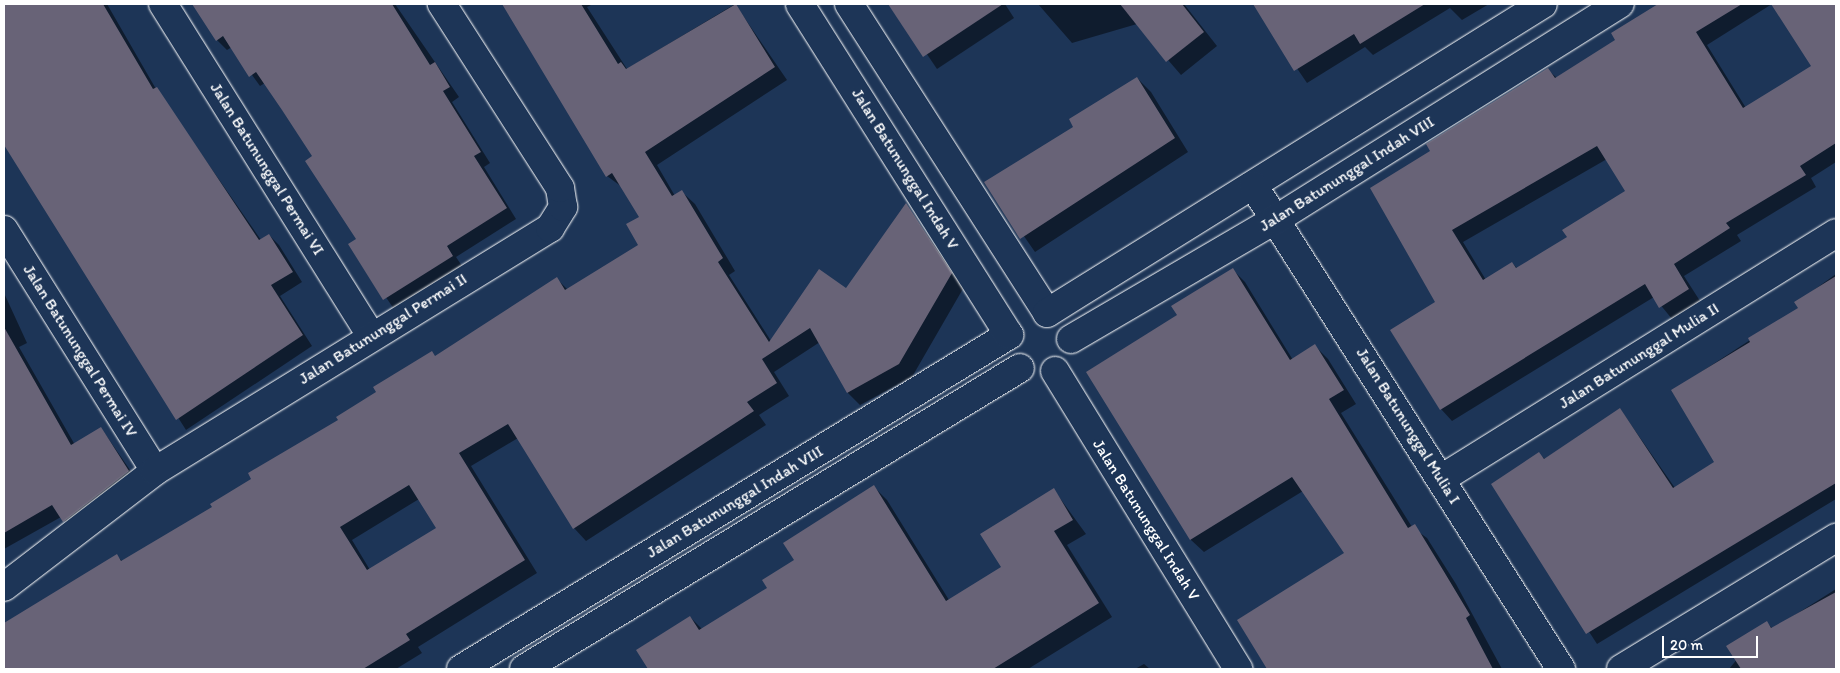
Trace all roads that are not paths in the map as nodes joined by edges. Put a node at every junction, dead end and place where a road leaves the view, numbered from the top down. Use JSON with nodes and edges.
{"nodes":[{"id":1,"x":163,"y":4,"type":"edge"},
{"id":2,"x":442,"y":4,"type":"edge"},
{"id":3,"x":800,"y":4,"type":"edge"},
{"id":4,"x":849,"y":4,"type":"edge"},
{"id":5,"x":1543,"y":4,"type":"edge"},
{"id":6,"x":1620,"y":4,"type":"edge"},
{"id":7,"x":1253,"y":185,"type":"junction"},
{"id":8,"x":1275,"y":220,"type":"junction"},
{"id":9,"x":4,"y":230,"type":"edge"},
{"id":10,"x":1836,"y":233,"type":"edge"},
{"id":11,"x":1047,"y":313,"type":"junction"},
{"id":12,"x":371,"y":335,"type":"junction"},
{"id":13,"x":1009,"y":335,"type":"junction"},
{"id":14,"x":1071,"y":339,"type":"junction"},
{"id":15,"x":1020,"y":368,"type":"junction"},
{"id":16,"x":1054,"y":371,"type":"junction"},
{"id":17,"x":155,"y":471,"type":"junction"},
{"id":18,"x":1441,"y":479,"type":"junction"},
{"id":19,"x":1836,"y":538,"type":"edge"},
{"id":20,"x":4,"y":587,"type":"edge"},
{"id":21,"x":461,"y":669,"type":"edge"},
{"id":22,"x":524,"y":669,"type":"edge"},
{"id":23,"x":1238,"y":669,"type":"edge"},
{"id":24,"x":1561,"y":669,"type":"edge"},
{"id":25,"x":1621,"y":669,"type":"edge"}],
"edges":[{"from":1,"to":12,"type":"street","name":"Jalan Batununggal Permai VI"},
{"from":2,"to":12,"type":"street","name":"Jalan Batununggal Permai II"},
{"from":3,"to":13,"type":"street","name":"Jalan Batununggal Indah V"},
{"from":4,"to":11,"type":"street"},
{"from":5,"to":7,"type":"street"},
{"from":6,"to":8,"type":"street","name":"Jalan Batununggal Indah VIII"},
{"from":7,"to":8,"type":"street","name":"Jalan Batununggal Mulia I"},
{"from":7,"to":11,"type":"street"},
{"from":8,"to":14,"type":"street","name":"Jalan Batununggal Indah VIII"},
{"from":8,"to":18,"type":"street","name":"Jalan Batununggal Mulia I"},
{"from":9,"to":17,"type":"street","name":"Jalan Batununggal Permai IV"},
{"from":10,"to":18,"type":"street","name":"Jalan Batununggal Mulia II"},
{"from":11,"to":13,"type":"street"},
{"from":11,"to":14,"type":"street"},
{"from":12,"to":17,"type":"street","name":"Jalan Batununggal Permai II"},
{"from":13,"to":15,"type":"street"},
{"from":13,"to":21,"type":"street","name":"Jalan Batununggal Indah VIII"},
{"from":14,"to":16,"type":"street"},
{"from":15,"to":16,"type":"street"},
{"from":15,"to":22,"type":"street","name":"Jalan Batununggal Indah VIII"},
{"from":16,"to":23,"type":"street","name":"Jalan Batununggal Indah V"},
{"from":17,"to":20,"type":"street","name":"Jalan Batununggal Permai II"},
{"from":18,"to":24,"type":"street","name":"Jalan Batununggal Mulia I"},
{"from":19,"to":25,"type":"street"}]}
